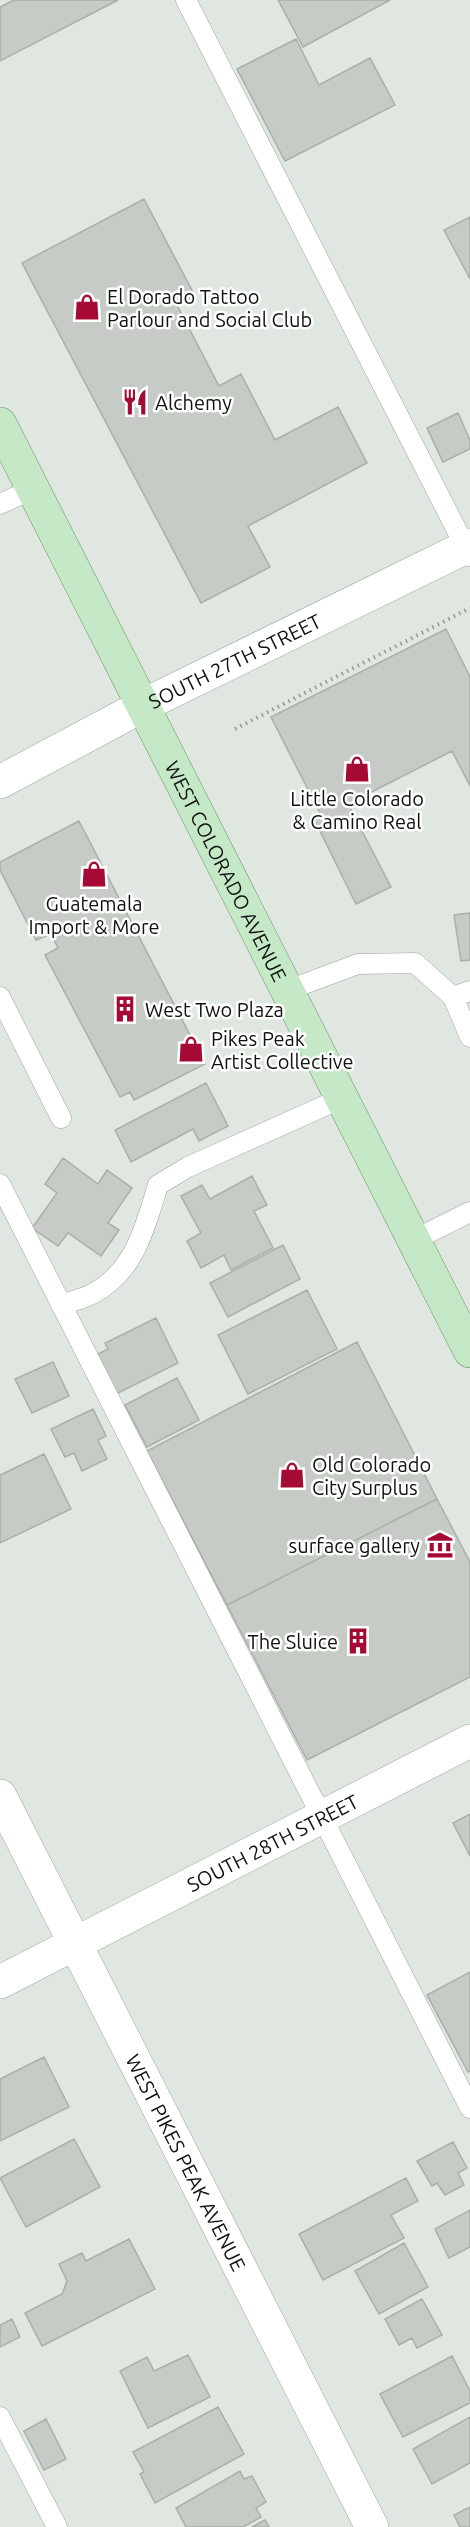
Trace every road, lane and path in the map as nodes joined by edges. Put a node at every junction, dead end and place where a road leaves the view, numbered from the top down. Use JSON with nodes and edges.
{"nodes":[{"id":1,"x":186,"y":0,"type":"edge"},
{"id":2,"x":0,"y":424,"type":"edge"},
{"id":3,"x":33,"y":489,"type":"junction"},
{"id":4,"x":0,"y":504,"type":"edge"},
{"id":5,"x":468,"y":549,"type":"edge"},
{"id":6,"x":470,"y":608,"type":"edge"},
{"id":7,"x":144,"y":705,"type":"junction"},
{"id":8,"x":235,"y":729,"type":"dead end"},
{"id":9,"x":0,"y":781,"type":"edge"},
{"id":10,"x":288,"y":990,"type":"junction"},
{"id":11,"x":461,"y":994,"type":"edge"},
{"id":12,"x":0,"y":997,"type":"edge"},
{"id":13,"x":470,"y":1037,"type":"edge"},
{"id":14,"x":342,"y":1098,"type":"junction"},
{"id":15,"x":61,"y":1118,"type":"dead end"},
{"id":16,"x":0,"y":1184,"type":"edge"},
{"id":17,"x":470,"y":1212,"type":"edge"},
{"id":18,"x":414,"y":1240,"type":"junction"},
{"id":19,"x":61,"y":1305,"type":"junction"},
{"id":20,"x":470,"y":1351,"type":"edge"},
{"id":21,"x":470,"y":1741,"type":"edge"},
{"id":22,"x":0,"y":1797,"type":"edge"},
{"id":23,"x":321,"y":1818,"type":"junction"},
{"id":24,"x":76,"y":1943,"type":"junction"},
{"id":25,"x":0,"y":1982,"type":"edge"},
{"id":26,"x":470,"y":2108,"type":"edge"},
{"id":27,"x":0,"y":2417,"type":"edge"},
{"id":28,"x":57,"y":2527,"type":"edge"},
{"id":29,"x":372,"y":2527,"type":"edge"}],
"edges":[{"from":1,"to":5,"type":"lane"},
{"from":2,"to":3,"type":"main road","name":"WEST COLORADO AVENUE"},
{"from":3,"to":4,"type":"lane"},
{"from":3,"to":7,"type":"main road","name":"WEST COLORADO AVENUE"},
{"from":5,"to":7,"type":"street","name":"SOUTH 27TH STREET"},
{"from":6,"to":8,"type":"path"},
{"from":7,"to":9,"type":"street","name":"SOUTH 27TH STREET"},
{"from":7,"to":10,"type":"main road","name":"WEST COLORADO AVENUE"},
{"from":10,"to":11,"type":"lane"},
{"from":10,"to":14,"type":"main road","name":"WEST COLORADO AVENUE"},
{"from":11,"to":13,"type":"lane"},
{"from":12,"to":15,"type":"lane"},
{"from":14,"to":18,"type":"main road","name":"WEST COLORADO AVENUE"},
{"from":14,"to":19,"type":"lane"},
{"from":16,"to":19,"type":"lane"},
{"from":17,"to":18,"type":"lane"},
{"from":18,"to":20,"type":"main road","name":"WEST COLORADO AVENUE"},
{"from":19,"to":23,"type":"lane"},
{"from":21,"to":23,"type":"street","name":"SOUTH 28TH STREET"},
{"from":22,"to":24,"type":"street","name":"WEST PIKES PEAK AVENUE"},
{"from":23,"to":24,"type":"street","name":"SOUTH 28TH STREET"},
{"from":23,"to":26,"type":"lane"},
{"from":24,"to":25,"type":"street","name":"SOUTH 28TH STREET"},
{"from":24,"to":29,"type":"street","name":"WEST PIKES PEAK AVENUE"},
{"from":27,"to":28,"type":"lane"}]}
